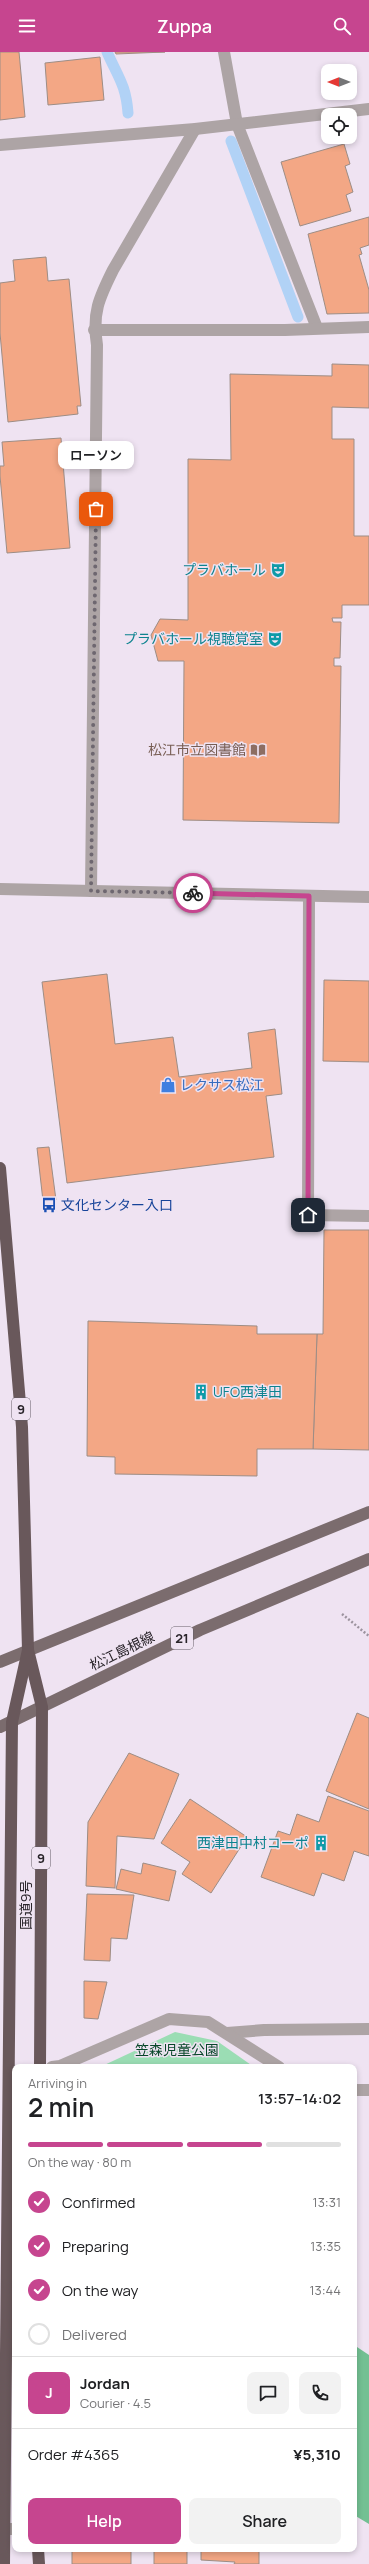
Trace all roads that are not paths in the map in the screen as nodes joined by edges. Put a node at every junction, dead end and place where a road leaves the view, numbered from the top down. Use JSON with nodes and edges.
{"nodes":[{"id":1,"x":224,"y":52,"type":"edge"},
{"id":2,"x":369,"y":109,"type":"edge"},
{"id":3,"x":237,"y":124,"type":"junction"},
{"id":4,"x":195,"y":129,"type":"junction"},
{"id":5,"x":0,"y":145,"type":"edge"},
{"id":6,"x":369,"y":327,"type":"edge"},
{"id":7,"x":317,"y":328,"type":"junction"},
{"id":8,"x":94,"y":330,"type":"junction"},
{"id":9,"x":0,"y":888,"type":"edge"},
{"id":10,"x":91,"y":891,"type":"junction"},
{"id":11,"x":309,"y":896,"type":"junction"},
{"id":12,"x":369,"y":897,"type":"edge"},
{"id":13,"x":0,"y":1168,"type":"edge"},
{"id":14,"x":369,"y":1216,"type":"edge"},
{"id":15,"x":369,"y":1512,"type":"edge"},
{"id":16,"x":369,"y":1559,"type":"edge"},
{"id":17,"x":28,"y":1650,"type":"junction"},
{"id":18,"x":0,"y":1662,"type":"edge"},
{"id":19,"x":42,"y":1707,"type":"junction"},
{"id":20,"x":12,"y":1722,"type":"junction"},
{"id":21,"x":0,"y":1727,"type":"edge"},
{"id":22,"x":369,"y":2029,"type":"edge"},
{"id":23,"x":227,"y":2033,"type":"junction"},
{"id":24,"x":40,"y":2064,"type":"edge"},
{"id":25,"x":65,"y":2064,"type":"edge"},
{"id":26,"x":274,"y":2064,"type":"edge"},
{"id":27,"x":357,"y":2090,"type":"edge"},
{"id":28,"x":369,"y":2090,"type":"edge"},
{"id":29,"x":6,"y":2529,"type":"edge"},
{"id":30,"x":38,"y":2552,"type":"edge"},
{"id":31,"x":4,"y":2564,"type":"edge"},
{"id":32,"x":39,"y":2564,"type":"edge"}],
"edges":[{"from":1,"to":3,"type":"street"},
{"from":2,"to":3,"type":"street"},
{"from":3,"to":4,"type":"street"},
{"from":3,"to":7,"type":"street"},
{"from":4,"to":5,"type":"street"},
{"from":4,"to":8,"type":"street"},
{"from":6,"to":7,"type":"street"},
{"from":7,"to":8,"type":"street"},
{"from":8,"to":10,"type":"street"},
{"from":9,"to":10,"type":"street"},
{"from":10,"to":11,"type":"street"},
{"from":11,"to":12,"type":"street"},
{"from":11,"to":14,"type":"street"},
{"from":13,"to":17,"type":"highway","name":"国道9号","number":"9"},
{"from":15,"to":17,"type":"main road"},
{"from":16,"to":19,"type":"main road","name":"松江島根線","number":"21"},
{"from":17,"to":18,"type":"main road"},
{"from":17,"to":19,"type":"highway","name":"国道9号","number":"9"},
{"from":17,"to":20,"type":"highway","name":"国道9号","number":"9"},
{"from":19,"to":20,"type":"main road","name":"松江島根線","number":"21"},
{"from":19,"to":24,"type":"highway","name":"国道9号","number":"9"},
{"from":20,"to":21,"type":"main road","name":"松江島根線","number":"21"},
{"from":20,"to":29,"type":"highway","name":"国道9号","number":"9"},
{"from":22,"to":23,"type":"street"},
{"from":23,"to":25,"type":"street"},
{"from":23,"to":26,"type":"street"},
{"from":27,"to":28,"type":"street"},
{"from":29,"to":31,"type":"highway","name":"国道9号","number":"9"},
{"from":30,"to":32,"type":"highway"}]}
